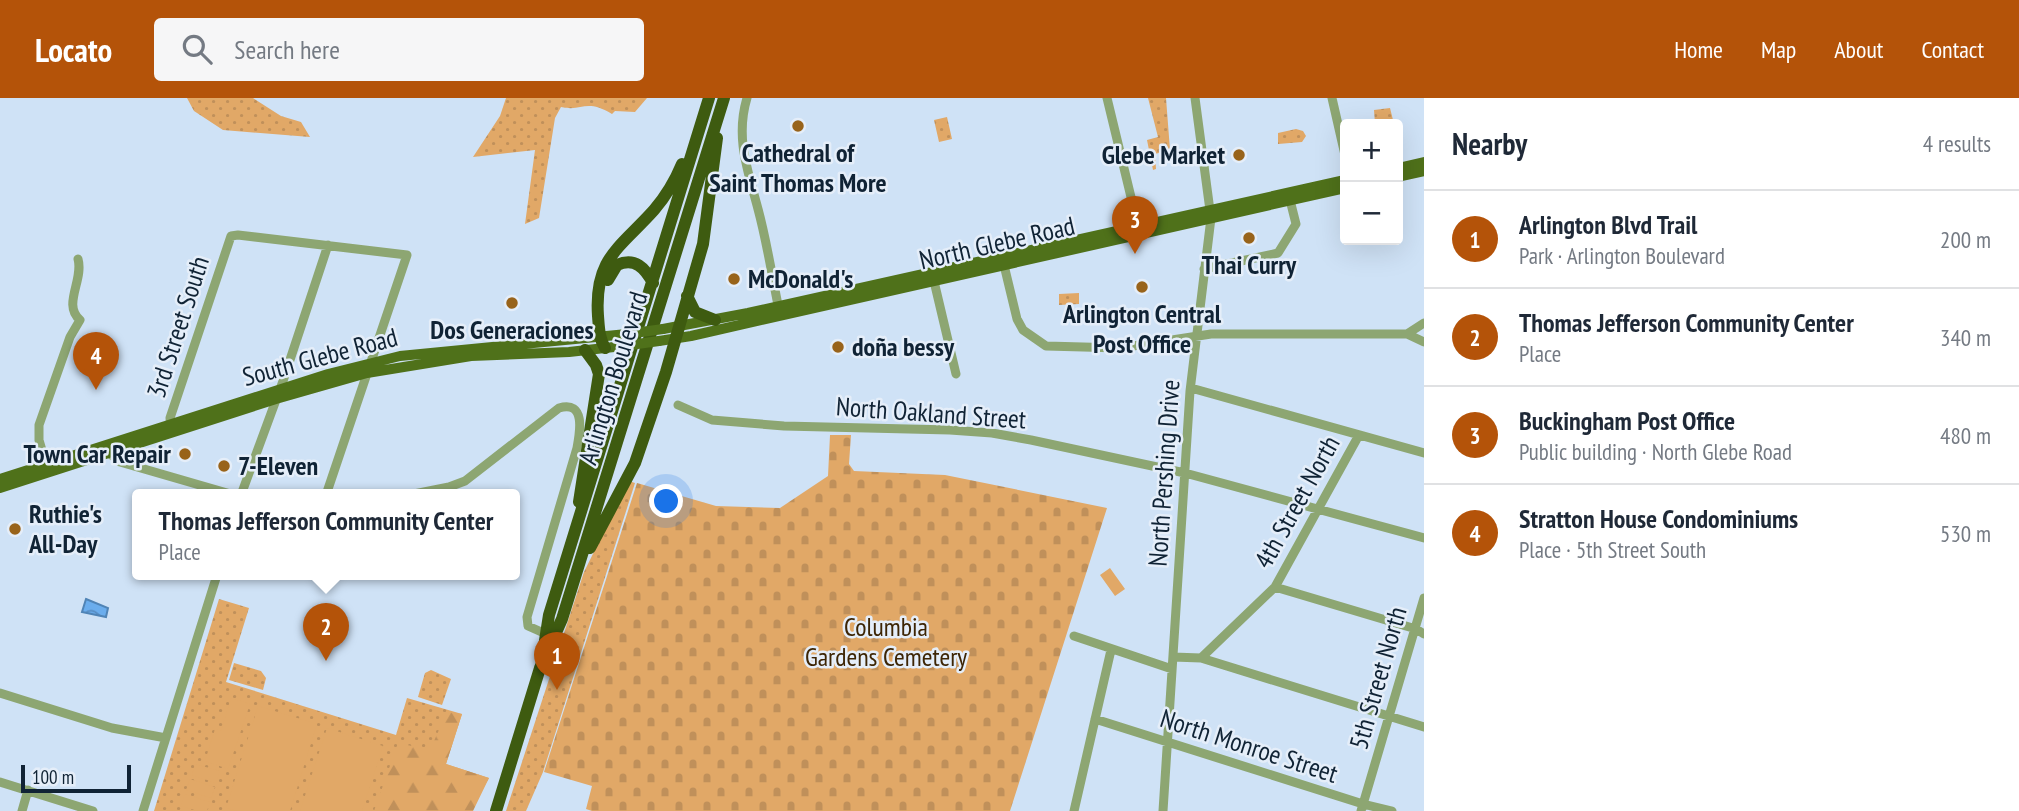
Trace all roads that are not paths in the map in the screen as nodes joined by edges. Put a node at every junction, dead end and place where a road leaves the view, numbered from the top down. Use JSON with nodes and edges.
{"nodes":[{"id":1,"x":709,"y":98,"type":"edge"},
{"id":2,"x":747,"y":98,"type":"edge"},
{"id":3,"x":1107,"y":98,"type":"edge"},
{"id":4,"x":1195,"y":98,"type":"edge"},
{"id":5,"x":1332,"y":98,"type":"edge"},
{"id":6,"x":722,"y":104,"type":"edge"},
{"id":7,"x":705,"y":112,"type":"junction"},
{"id":8,"x":1340,"y":133,"type":"edge"},
{"id":9,"x":1424,"y":162,"type":"edge"},
{"id":10,"x":1403,"y":167,"type":"edge"},
{"id":11,"x":1424,"y":171,"type":"edge"},
{"id":12,"x":1403,"y":176,"type":"edge"},
{"id":13,"x":1340,"y":181,"type":"edge"},
{"id":14,"x":1340,"y":189,"type":"edge"},
{"id":15,"x":1289,"y":196,"type":"junction"},
{"id":16,"x":1211,"y":214,"type":"junction"},
{"id":17,"x":1138,"y":226,"type":"junction"},
{"id":18,"x":328,"y":245,"type":"junction"},
{"id":19,"x":78,"y":260,"type":"dead end"},
{"id":20,"x":1003,"y":260,"type":"junction"},
{"id":21,"x":1204,"y":269,"type":"junction"},
{"id":22,"x":932,"y":276,"type":"junction"},
{"id":23,"x":653,"y":283,"type":"junction"},
{"id":24,"x":687,"y":296,"type":"junction"},
{"id":25,"x":779,"y":310,"type":"junction"},
{"id":26,"x":715,"y":320,"type":"junction"},
{"id":27,"x":1424,"y":323,"type":"edge"},
{"id":28,"x":663,"y":329,"type":"joint"},
{"id":29,"x":677,"y":332,"type":"junction"},
{"id":30,"x":1406,"y":334,"type":"junction"},
{"id":31,"x":1196,"y":336,"type":"junction"},
{"id":32,"x":604,"y":340,"type":"junction"},
{"id":33,"x":659,"y":341,"type":"joint"},
{"id":34,"x":1424,"y":342,"type":"edge"},
{"id":35,"x":541,"y":348,"type":"junction"},
{"id":36,"x":585,"y":350,"type":"junction"},
{"id":37,"x":369,"y":368,"type":"junction"},
{"id":38,"x":956,"y":374,"type":"dead end"},
{"id":39,"x":1191,"y":388,"type":"junction"},
{"id":40,"x":277,"y":395,"type":"junction"},
{"id":41,"x":678,"y":405,"type":"dead end"},
{"id":42,"x":170,"y":429,"type":"junction"},
{"id":43,"x":1359,"y":435,"type":"junction"},
{"id":44,"x":108,"y":453,"type":"junction"},
{"id":45,"x":1424,"y":453,"type":"edge"},
{"id":46,"x":47,"y":469,"type":"junction"},
{"id":47,"x":1185,"y":472,"type":"junction"},
{"id":48,"x":0,"y":479,"type":"edge"},
{"id":49,"x":0,"y":488,"type":"edge"},
{"id":50,"x":213,"y":489,"type":"edge"},
{"id":51,"x":243,"y":489,"type":"edge"},
{"id":52,"x":328,"y":489,"type":"edge"},
{"id":53,"x":439,"y":489,"type":"edge"},
{"id":54,"x":1319,"y":510,"type":"junction"},
{"id":55,"x":575,"y":533,"type":"junction"},
{"id":56,"x":1424,"y":538,"type":"edge"},
{"id":57,"x":576,"y":573,"type":"junction"},
{"id":58,"x":215,"y":580,"type":"edge"},
{"id":59,"x":1275,"y":587,"type":"junction"},
{"id":60,"x":1424,"y":598,"type":"edge"},
{"id":61,"x":1420,"y":632,"type":"edge"},
{"id":62,"x":546,"y":634,"type":"junction"},
{"id":63,"x":1074,"y":636,"type":"dead end"},
{"id":64,"x":1111,"y":650,"type":"junction"},
{"id":65,"x":1173,"y":657,"type":"junction"},
{"id":66,"x":1200,"y":658,"type":"junction"},
{"id":67,"x":540,"y":668,"type":"junction"},
{"id":68,"x":1172,"y":669,"type":"junction"},
{"id":69,"x":0,"y":693,"type":"edge"},
{"id":70,"x":1389,"y":716,"type":"junction"},
{"id":71,"x":1095,"y":719,"type":"junction"},
{"id":72,"x":1424,"y":727,"type":"edge"},
{"id":73,"x":166,"y":738,"type":"junction"},
{"id":74,"x":1168,"y":743,"type":"junction"},
{"id":75,"x":0,"y":782,"type":"edge"},
{"id":76,"x":29,"y":790,"type":"junction"},
{"id":77,"x":1362,"y":808,"type":"edge"},
{"id":78,"x":22,"y":811,"type":"edge"},
{"id":79,"x":93,"y":811,"type":"edge"},
{"id":80,"x":143,"y":811,"type":"edge"},
{"id":81,"x":496,"y":811,"type":"edge"},
{"id":82,"x":1074,"y":811,"type":"edge"},
{"id":83,"x":1163,"y":811,"type":"edge"},
{"id":84,"x":1392,"y":811,"type":"edge"}],
"edges":[{"from":1,"to":7,"type":"highway","name":"Arlington Boulevard"},
{"from":2,"to":25,"type":"street"},
{"from":3,"to":17,"type":"street"},
{"from":4,"to":16,"type":"street","name":"North Pershing Drive"},
{"from":5,"to":8,"type":"street"},
{"from":6,"to":24,"type":"highway"},
{"from":6,"to":57,"type":"highway","name":"Arlington Boulevard"},
{"from":7,"to":23,"type":"highway","name":"Arlington Boulevard"},
{"from":7,"to":32,"type":"highway"},
{"from":9,"to":10,"type":"main road"},
{"from":11,"to":12,"type":"main road"},
{"from":13,"to":15,"type":"main road","name":"North Glebe Road"},
{"from":14,"to":15,"type":"main road","name":"North Glebe Road"},
{"from":15,"to":16,"type":"main road","name":"North Glebe Road"},
{"from":15,"to":21,"type":"street"},
{"from":16,"to":17,"type":"main road","name":"North Glebe Road"},
{"from":16,"to":20,"type":"main road","name":"North Glebe Road"},
{"from":16,"to":21,"type":"street","name":"North Pershing Drive"},
{"from":17,"to":20,"type":"main road","name":"North Glebe Road"},
{"from":18,"to":37,"type":"street"},
{"from":18,"to":40,"type":"street"},
{"from":18,"to":42,"type":"street","name":"3rd Street South"},
{"from":19,"to":46,"type":"street"},
{"from":20,"to":22,"type":"main road","name":"North Glebe Road"},
{"from":20,"to":31,"type":"street"},
{"from":21,"to":31,"type":"street","name":"North Pershing Drive"},
{"from":22,"to":25,"type":"main road","name":"North Glebe Road"},
{"from":22,"to":38,"type":"street"},
{"from":23,"to":32,"type":"highway"},
{"from":23,"to":55,"type":"highway","name":"Arlington Boulevard"},
{"from":24,"to":26,"type":"highway"},
{"from":24,"to":29,"type":"highway"},
{"from":25,"to":26,"type":"main road","name":"North Glebe Road"},
{"from":25,"to":29,"type":"main road","name":"North Glebe Road"},
{"from":26,"to":29,"type":"main road","name":"North Glebe Road"},
{"from":27,"to":30,"type":"street"},
{"from":28,"to":29,"type":"main road","name":"North Glebe Road"},
{"from":28,"to":32,"type":"main road","name":"South Glebe Road","bridge":true},
{"from":29,"to":33,"type":"main road","name":"North Glebe Road"},
{"from":29,"to":57,"type":"highway"},
{"from":30,"to":31,"type":"street"},
{"from":30,"to":34,"type":"street"},
{"from":31,"to":39,"type":"street","name":"North Pershing Drive"},
{"from":32,"to":33,"type":"main road","name":"South Glebe Road","bridge":true},
{"from":32,"to":35,"type":"main road","name":"South Glebe Road"},
{"from":32,"to":36,"type":"main road","name":"South Glebe Road"},
{"from":35,"to":36,"type":"main road","name":"South Glebe Road"},
{"from":35,"to":37,"type":"main road","name":"South Glebe Road"},
{"from":36,"to":55,"type":"highway"},
{"from":37,"to":40,"type":"main road","name":"South Glebe Road"},
{"from":37,"to":52,"type":"street"},
{"from":39,"to":43,"type":"street"},
{"from":39,"to":47,"type":"street","name":"North Pershing Drive"},
{"from":40,"to":42,"type":"main road","name":"South Glebe Road"},
{"from":40,"to":51,"type":"street"},
{"from":41,"to":47,"type":"street","name":"North Oakland Street"},
{"from":42,"to":44,"type":"main road","name":"South Glebe Road"},
{"from":42,"to":46,"type":"main road","name":"South Glebe Road"},
{"from":43,"to":45,"type":"street"},
{"from":43,"to":54,"type":"street","name":"4th Street North"},
{"from":44,"to":46,"type":"main road","name":"South Glebe Road"},
{"from":44,"to":50,"type":"street"},
{"from":46,"to":48,"type":"main road","name":"South Glebe Road"},
{"from":46,"to":49,"type":"main road","name":"South Glebe Road"},
{"from":47,"to":54,"type":"street","name":"North Oakland Street"},
{"from":47,"to":65,"type":"street","name":"North Pershing Drive"},
{"from":53,"to":62,"type":"street","name":"Arlington Boulevard"},
{"from":54,"to":56,"type":"street","name":"North Oakland Street"},
{"from":54,"to":59,"type":"street","name":"4th Street North"},
{"from":55,"to":62,"type":"highway","name":"Arlington Boulevard"},
{"from":57,"to":67,"type":"highway","name":"Arlington Boulevard"},
{"from":58,"to":73,"type":"street"},
{"from":59,"to":61,"type":"street"},
{"from":59,"to":66,"type":"street","name":"4th Street North"},
{"from":60,"to":61,"type":"street","name":"5th Street North"},
{"from":61,"to":70,"type":"street","name":"5th Street North"},
{"from":62,"to":67,"type":"highway","name":"Arlington Boulevard"},
{"from":63,"to":64,"type":"street"},
{"from":64,"to":68,"type":"street"},
{"from":64,"to":71,"type":"street"},
{"from":65,"to":66,"type":"street"},
{"from":65,"to":68,"type":"street","name":"North Pershing Drive"},
{"from":66,"to":70,"type":"street"},
{"from":67,"to":81,"type":"highway","name":"Arlington Boulevard"},
{"from":68,"to":74,"type":"street","name":"North Pershing Drive"},
{"from":69,"to":73,"type":"street"},
{"from":70,"to":72,"type":"street"},
{"from":70,"to":77,"type":"street","name":"5th Street North"},
{"from":71,"to":74,"type":"street","name":"North Monroe Street"},
{"from":71,"to":82,"type":"street"},
{"from":73,"to":80,"type":"street"},
{"from":74,"to":77,"type":"street","name":"North Monroe Street"},
{"from":74,"to":83,"type":"street","name":"North Pershing Drive"},
{"from":75,"to":76,"type":"street"},
{"from":76,"to":78,"type":"street"},
{"from":76,"to":79,"type":"street"},
{"from":77,"to":84,"type":"street","name":"North Monroe Street"}]}
